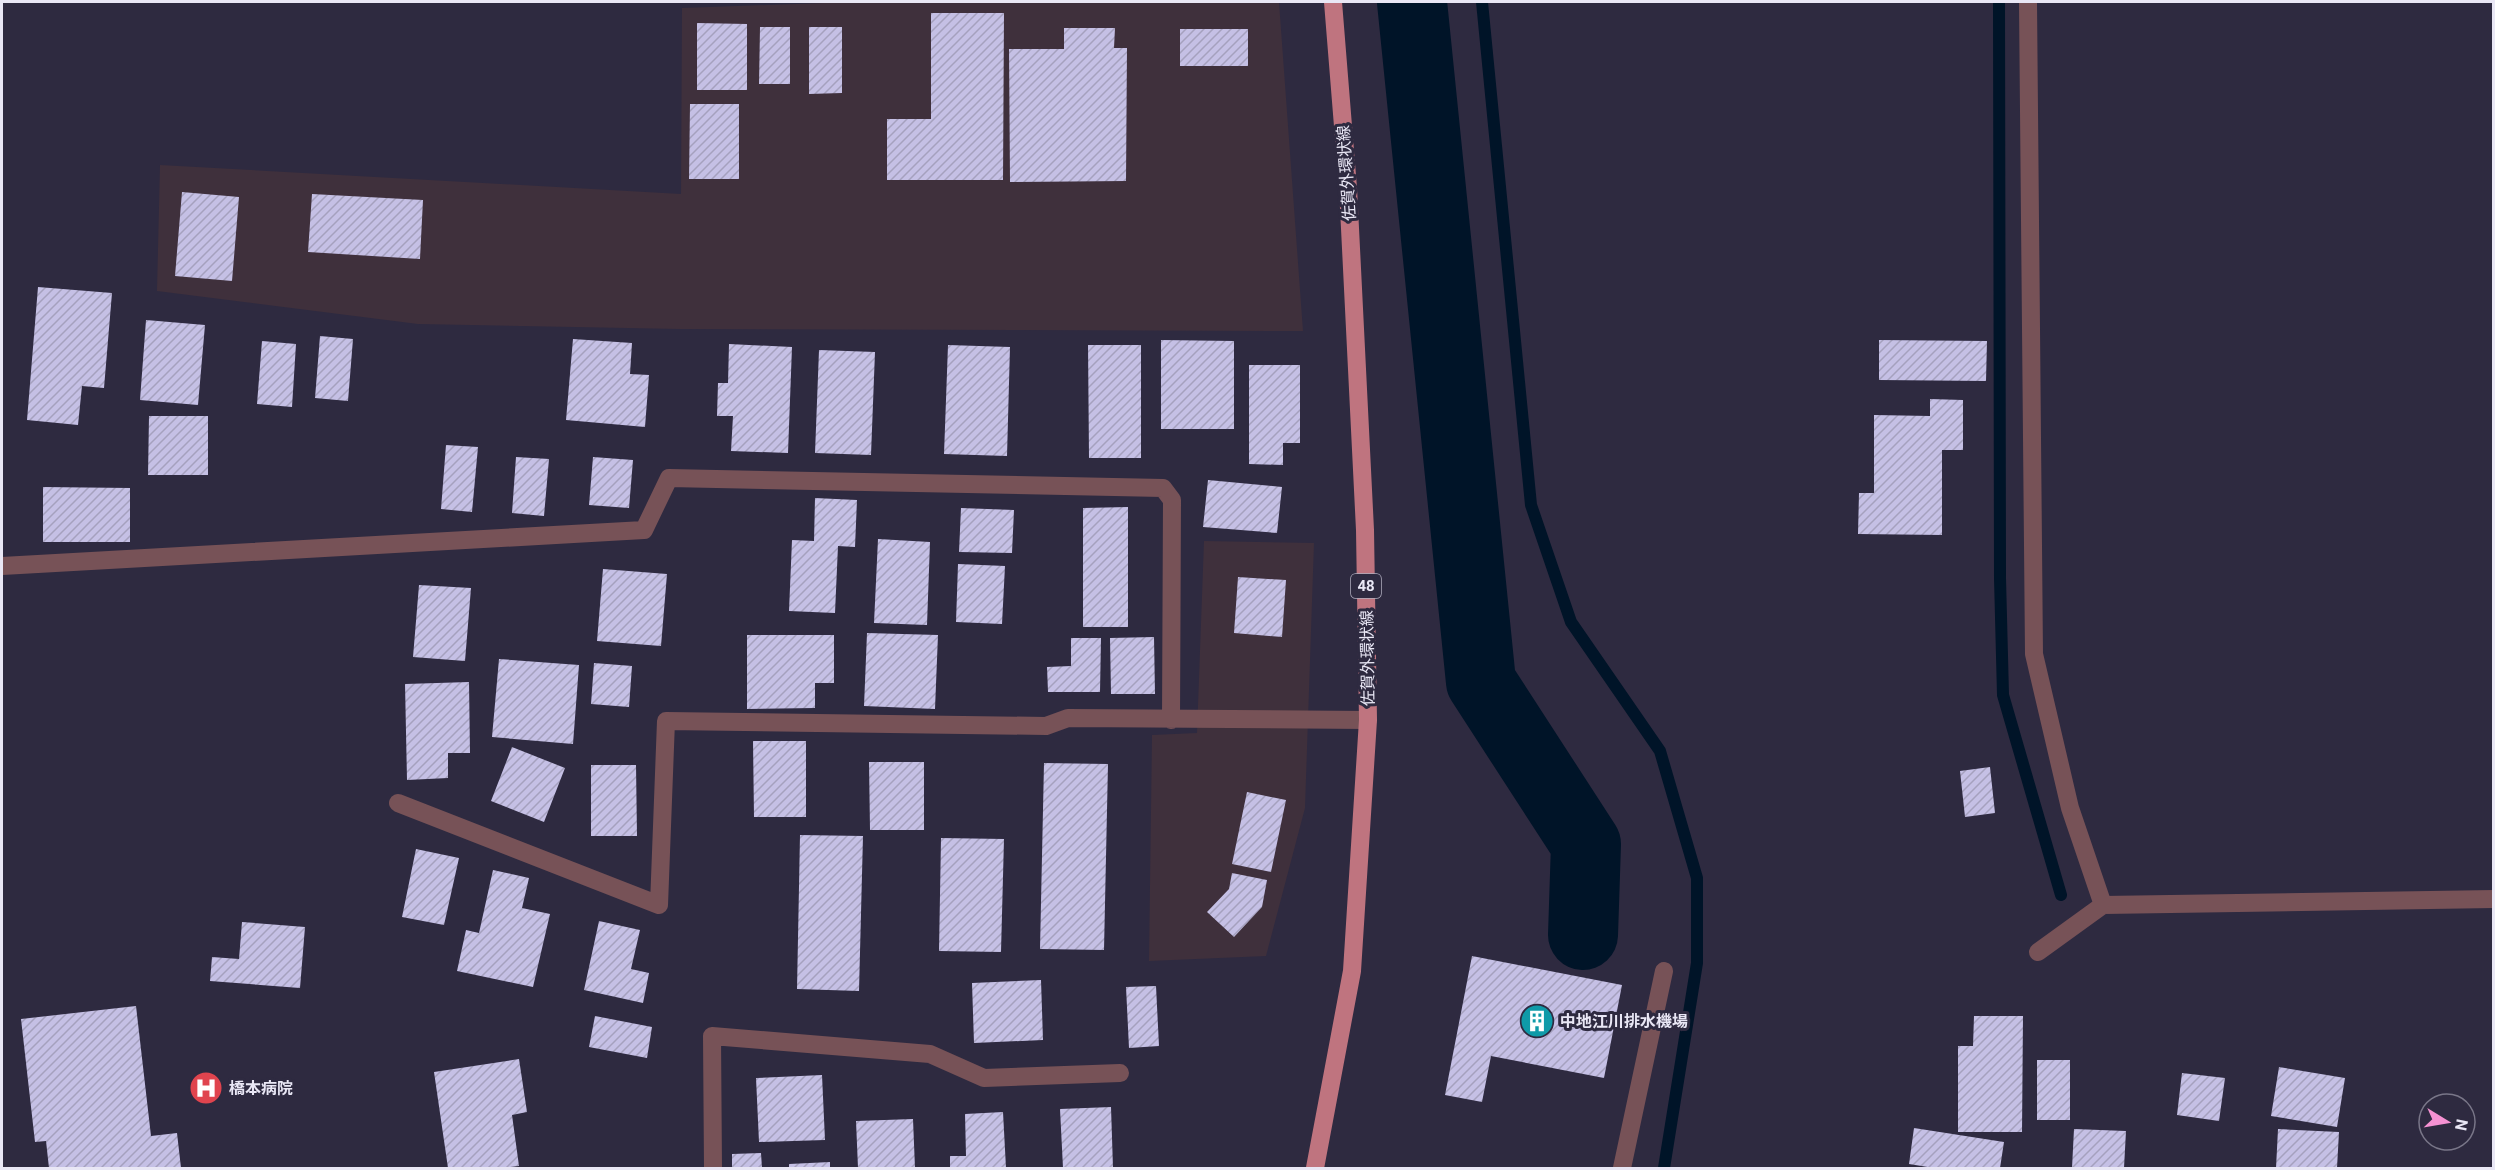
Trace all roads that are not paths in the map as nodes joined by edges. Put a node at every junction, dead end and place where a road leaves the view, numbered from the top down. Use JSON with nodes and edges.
{"nodes":[{"id":1,"x":1333,"y":2,"type":"edge"},
{"id":2,"x":2028,"y":2,"type":"edge"},
{"id":3,"x":2,"y":566,"type":"edge"},
{"id":4,"x":1171,"y":720,"type":"junction"},
{"id":5,"x":1368,"y":720,"type":"junction"},
{"id":6,"x":398,"y":803,"type":"dead end"},
{"id":7,"x":2493,"y":899,"type":"edge"},
{"id":8,"x":2103,"y":905,"type":"junction"},
{"id":9,"x":2038,"y":952,"type":"dead end"},
{"id":10,"x":1664,"y":971,"type":"dead end"},
{"id":11,"x":1120,"y":1073,"type":"dead end"},
{"id":12,"x":713,"y":1168,"type":"edge"},
{"id":13,"x":1315,"y":1168,"type":"edge"},
{"id":14,"x":1622,"y":1168,"type":"edge"}],
"edges":[{"from":1,"to":5,"type":"main road","name":"佐賀外環状線","number":"48"},
{"from":2,"to":8,"type":"street"},
{"from":3,"to":4,"type":"street"},
{"from":4,"to":5,"type":"street"},
{"from":4,"to":6,"type":"street"},
{"from":5,"to":13,"type":"main road","name":"佐賀外環状線","number":"48"},
{"from":7,"to":8,"type":"street"},
{"from":8,"to":9,"type":"street"},
{"from":10,"to":14,"type":"street"},
{"from":11,"to":12,"type":"street"}]}
